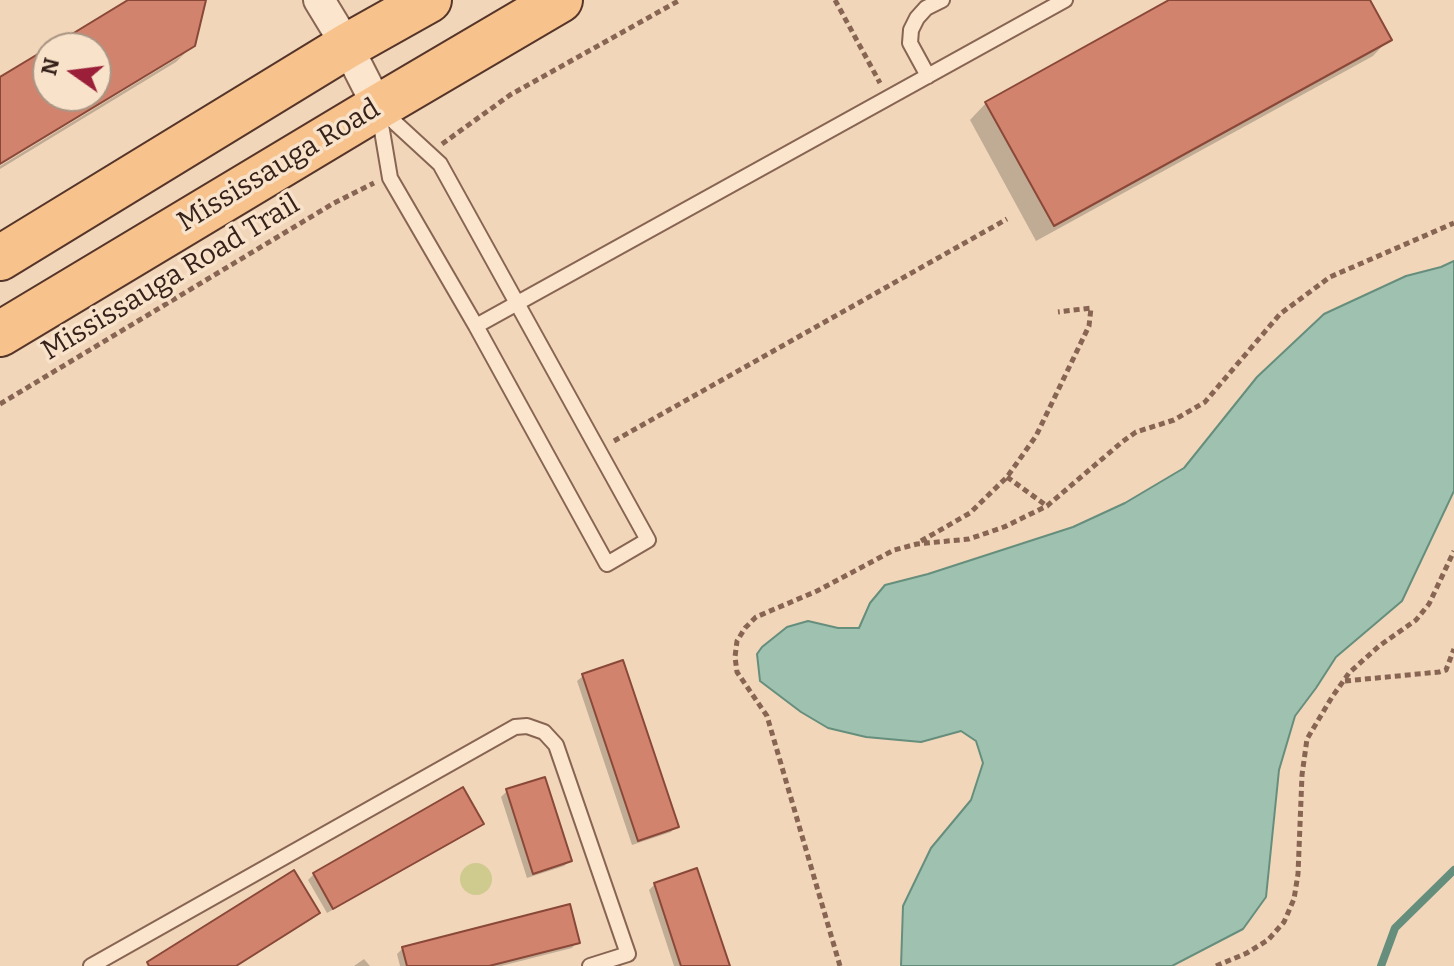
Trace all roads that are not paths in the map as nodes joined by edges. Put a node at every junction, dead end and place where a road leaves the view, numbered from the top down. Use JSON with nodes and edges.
{"nodes":[{"id":1,"x":319,"y":0,"type":"edge"},
{"id":2,"x":429,"y":0,"type":"edge"},
{"id":3,"x":560,"y":0,"type":"edge"},
{"id":4,"x":942,"y":0,"type":"edge"},
{"id":5,"x":1065,"y":0,"type":"edge"},
{"id":6,"x":347,"y":46,"type":"junction"},
{"id":7,"x":928,"y":76,"type":"junction"},
{"id":8,"x":378,"y":107,"type":"junction"},
{"id":9,"x":0,"y":258,"type":"edge"},
{"id":10,"x":516,"y":303,"type":"junction"},
{"id":11,"x":476,"y":326,"type":"junction"},
{"id":12,"x":0,"y":334,"type":"edge"},
{"id":13,"x":630,"y":960,"type":"edge"},
{"id":14,"x":91,"y":966,"type":"edge"},
{"id":15,"x":590,"y":966,"type":"edge"}],
"edges":[{"from":1,"to":6,"type":"street"},
{"from":2,"to":6,"type":"main road"},
{"from":3,"to":8,"type":"main road","name":"Mississauga Road"},
{"from":4,"to":7,"type":"lane"},
{"from":5,"to":7,"type":"lane"},
{"from":6,"to":8,"type":"street"},
{"from":6,"to":9,"type":"main road"},
{"from":7,"to":10,"type":"lane"},
{"from":8,"to":10,"type":"lane"},
{"from":8,"to":11,"type":"lane"},
{"from":8,"to":12,"type":"main road","name":"Mississauga Road"},
{"from":10,"to":11,"type":"lane"},
{"from":10,"to":11,"type":"lane"},
{"from":13,"to":14,"type":"lane"},
{"from":13,"to":15,"type":"lane"}]}
